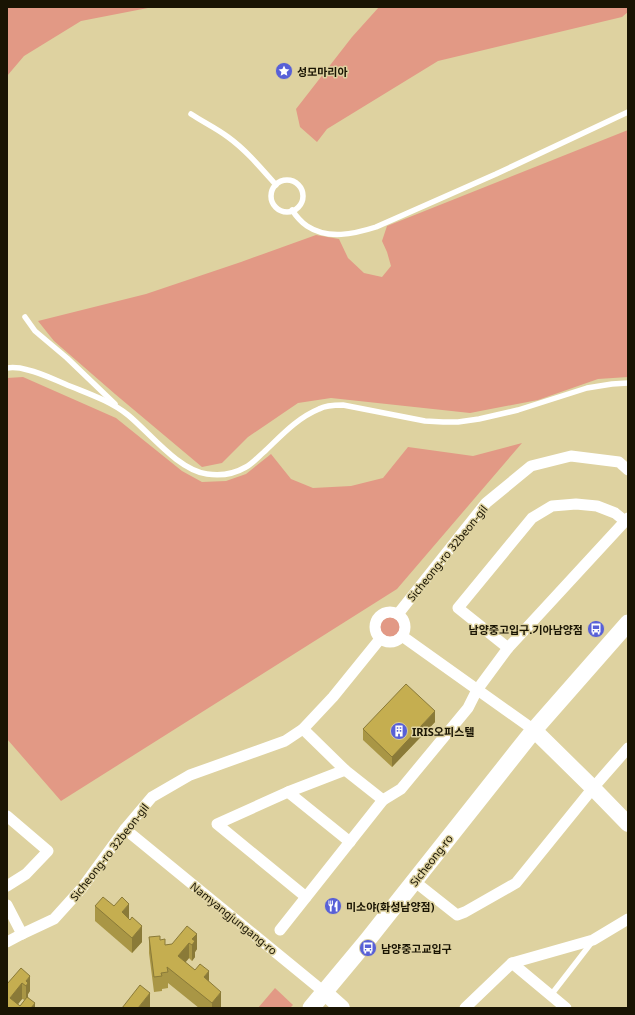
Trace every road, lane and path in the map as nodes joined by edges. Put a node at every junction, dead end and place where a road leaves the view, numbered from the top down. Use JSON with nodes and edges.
{"nodes":[{"id":1,"x":628,"y":112,"type":"edge"},
{"id":2,"x":190,"y":114,"type":"dead end"},
{"id":3,"x":276,"y":184,"type":"junction"},
{"id":4,"x":292,"y":210,"type":"junction"},
{"id":5,"x":25,"y":317,"type":"dead end"},
{"id":6,"x":7,"y":368,"type":"edge"},
{"id":7,"x":628,"y":383,"type":"edge"},
{"id":8,"x":127,"y":415,"type":"junction"},
{"id":9,"x":628,"y":470,"type":"edge"},
{"id":10,"x":626,"y":520,"type":"edge"},
{"id":11,"x":398,"y":614,"type":"junction"},
{"id":12,"x":628,"y":623,"type":"edge"},
{"id":13,"x":402,"y":636,"type":"junction"},
{"id":14,"x":380,"y":639,"type":"junction"},
{"id":15,"x":508,"y":648,"type":"junction"},
{"id":16,"x":477,"y":690,"type":"junction"},
{"id":17,"x":303,"y":729,"type":"junction"},
{"id":18,"x":534,"y":730,"type":"junction"},
{"id":19,"x":628,"y":748,"type":"edge"},
{"id":20,"x":345,"y":770,"type":"junction"},
{"id":21,"x":593,"y":788,"type":"junction"},
{"id":22,"x":288,"y":792,"type":"junction"},
{"id":23,"x":383,"y":800,"type":"junction"},
{"id":24,"x":7,"y":816,"type":"edge"},
{"id":25,"x":628,"y":824,"type":"edge"},
{"id":26,"x":125,"y":829,"type":"junction"},
{"id":27,"x":350,"y":842,"type":"junction"},
{"id":28,"x":414,"y":881,"type":"junction"},
{"id":29,"x":7,"y":886,"type":"edge"},
{"id":30,"x":306,"y":897,"type":"junction"},
{"id":31,"x":7,"y":905,"type":"edge"},
{"id":32,"x":628,"y":919,"type":"edge"},
{"id":33,"x":280,"y":930,"type":"dead end"},
{"id":34,"x":22,"y":934,"type":"junction"},
{"id":35,"x":593,"y":940,"type":"junction"},
{"id":36,"x":7,"y":942,"type":"edge"},
{"id":37,"x":512,"y":963,"type":"junction"},
{"id":38,"x":324,"y":992,"type":"junction"},
{"id":39,"x":551,"y":996,"type":"junction"},
{"id":40,"x":311,"y":1008,"type":"edge"},
{"id":41,"x":342,"y":1008,"type":"edge"},
{"id":42,"x":465,"y":1008,"type":"edge"},
{"id":43,"x":566,"y":1008,"type":"edge"}],
"edges":[{"from":1,"to":4,"type":"lane"},
{"from":2,"to":3,"type":"lane"},
{"from":3,"to":4,"type":"lane"},
{"from":3,"to":4,"type":"lane"},
{"from":5,"to":8,"type":"lane"},
{"from":6,"to":8,"type":"lane"},
{"from":7,"to":8,"type":"lane"},
{"from":9,"to":11,"type":"street","name":"Sicheong-ro 32beon-gil"},
{"from":10,"to":15,"type":"street"},
{"from":10,"to":15,"type":"street"},
{"from":11,"to":13,"type":"street"},
{"from":11,"to":14,"type":"street"},
{"from":12,"to":18,"type":"main road","name":"Sicheong-ro"},
{"from":13,"to":14,"type":"street"},
{"from":13,"to":16,"type":"street"},
{"from":14,"to":17,"type":"street","name":"Sicheong-ro 32beon-gil"},
{"from":15,"to":16,"type":"street"},
{"from":16,"to":18,"type":"street"},
{"from":16,"to":23,"type":"street"},
{"from":17,"to":20,"type":"street"},
{"from":17,"to":26,"type":"street","name":"Sicheong-ro 32beon-gil"},
{"from":18,"to":21,"type":"street"},
{"from":18,"to":28,"type":"main road","name":"Sicheong-ro"},
{"from":19,"to":21,"type":"street"},
{"from":20,"to":22,"type":"street"},
{"from":20,"to":23,"type":"street"},
{"from":21,"to":25,"type":"street"},
{"from":21,"to":28,"type":"street"},
{"from":22,"to":27,"type":"street"},
{"from":22,"to":30,"type":"street"},
{"from":23,"to":27,"type":"street"},
{"from":24,"to":29,"type":"street"},
{"from":26,"to":34,"type":"street","name":"Sicheong-ro 32beon-gil"},
{"from":26,"to":38,"type":"street","name":"Namyangjungang-ro"},
{"from":27,"to":30,"type":"street"},
{"from":28,"to":38,"type":"main road","name":"Sicheong-ro"},
{"from":30,"to":33,"type":"street"},
{"from":31,"to":34,"type":"street"},
{"from":32,"to":35,"type":"street"},
{"from":34,"to":36,"type":"street","name":"Sicheong-ro 32beon-gil"},
{"from":35,"to":37,"type":"street"},
{"from":35,"to":39,"type":"lane"},
{"from":37,"to":39,"type":"street"},
{"from":37,"to":42,"type":"street"},
{"from":38,"to":40,"type":"main road","name":"Sicheong-ro"},
{"from":38,"to":41,"type":"street","name":"Namyangjungang-ro"},
{"from":39,"to":43,"type":"street"}]}
